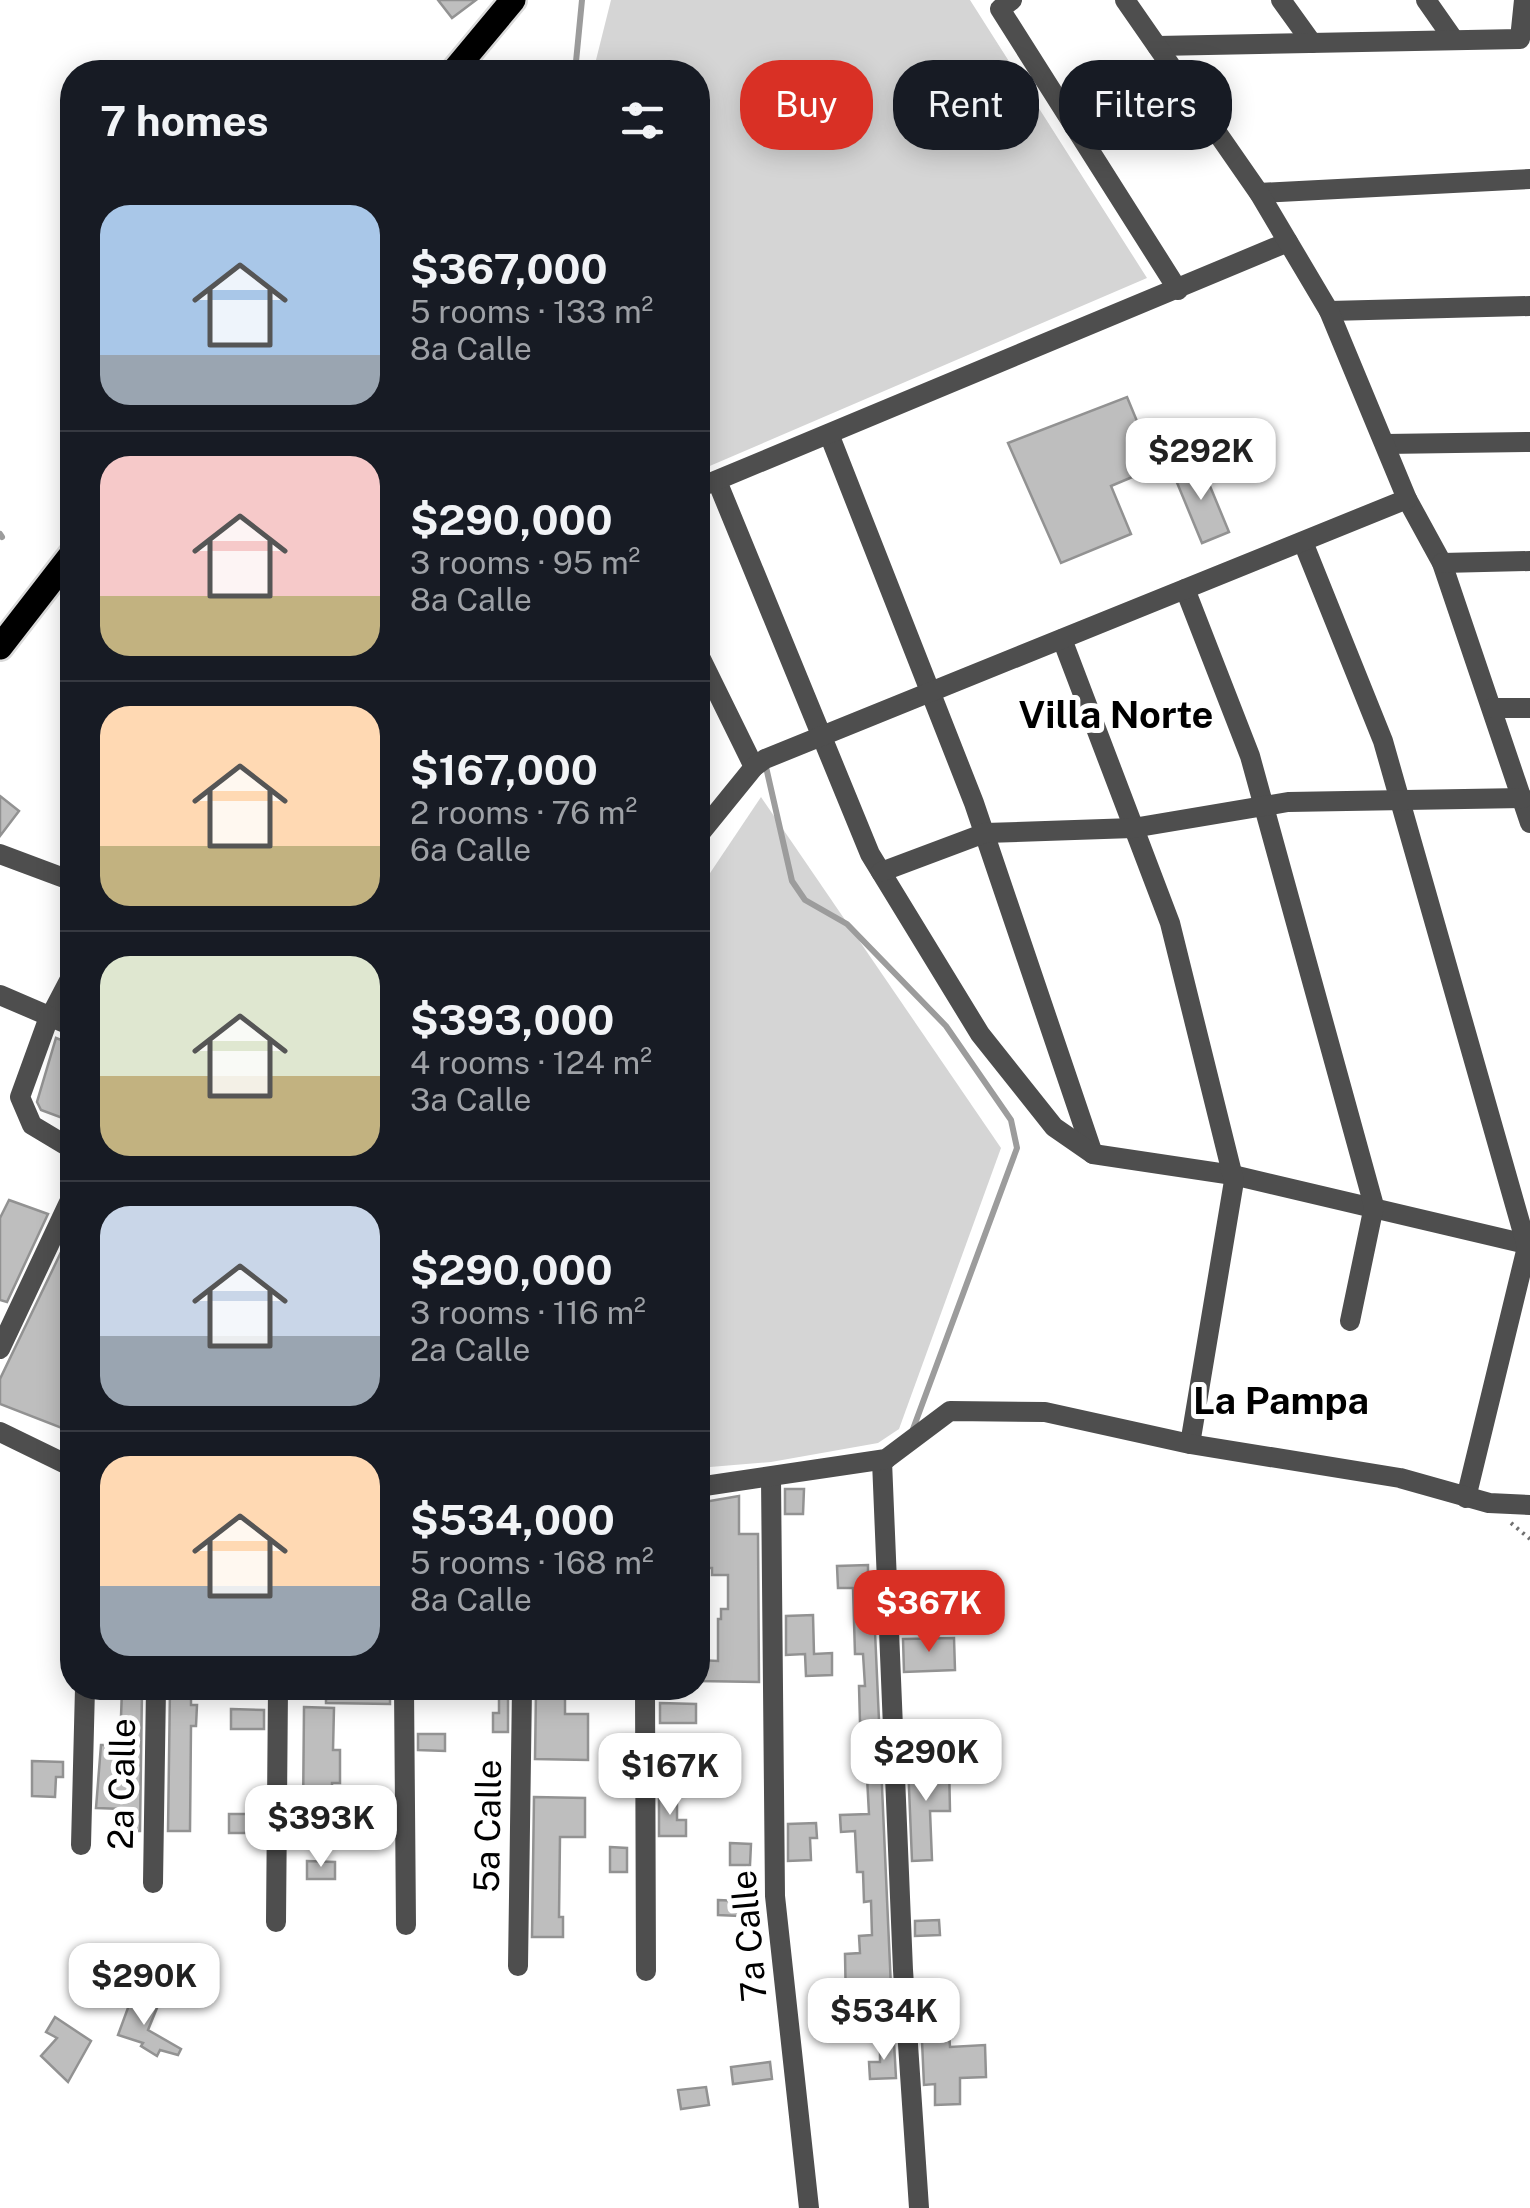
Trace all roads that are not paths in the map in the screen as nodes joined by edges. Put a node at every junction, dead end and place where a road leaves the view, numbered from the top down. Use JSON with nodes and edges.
{"nodes":[{"id":1,"x":512,"y":0,"type":"edge"},
{"id":2,"x":1012,"y":0,"type":"edge"},
{"id":3,"x":1125,"y":0,"type":"edge"},
{"id":4,"x":1281,"y":0,"type":"edge"},
{"id":5,"x":1426,"y":0,"type":"edge"},
{"id":6,"x":1524,"y":0,"type":"edge"},
{"id":7,"x":1454,"y":40,"type":"junction"},
{"id":8,"x":1312,"y":44,"type":"junction"},
{"id":9,"x":1158,"y":46,"type":"junction"},
{"id":10,"x":463,"y":60,"type":"edge"},
{"id":11,"x":1530,"y":179,"type":"edge"},
{"id":12,"x":1259,"y":193,"type":"junction"},
{"id":13,"x":1288,"y":242,"type":"junction"},
{"id":14,"x":1178,"y":290,"type":"junction"},
{"id":15,"x":1530,"y":306,"type":"edge"},
{"id":16,"x":1329,"y":312,"type":"junction"},
{"id":17,"x":829,"y":434,"type":"junction"},
{"id":18,"x":1530,"y":442,"type":"edge"},
{"id":19,"x":1385,"y":444,"type":"junction"},
{"id":20,"x":710,"y":484,"type":"edge"},
{"id":21,"x":710,"y":492,"type":"edge"},
{"id":22,"x":1406,"y":500,"type":"junction"},
{"id":23,"x":1303,"y":542,"type":"junction"},
{"id":24,"x":1530,"y":561,"type":"edge"},
{"id":25,"x":1442,"y":563,"type":"junction"},
{"id":26,"x":60,"y":570,"type":"edge"},
{"id":27,"x":1185,"y":590,"type":"junction"},
{"id":28,"x":1062,"y":639,"type":"junction"},
{"id":29,"x":0,"y":647,"type":"edge"},
{"id":30,"x":710,"y":677,"type":"edge"},
{"id":31,"x":930,"y":692,"type":"junction"},
{"id":32,"x":1492,"y":708,"type":"junction"},
{"id":33,"x":1530,"y":708,"type":"edge"},
{"id":34,"x":822,"y":736,"type":"junction"},
{"id":35,"x":754,"y":766,"type":"junction"},
{"id":36,"x":1522,"y":798,"type":"junction"},
{"id":37,"x":1400,"y":800,"type":"junction"},
{"id":38,"x":1264,"y":806,"type":"junction"},
{"id":39,"x":710,"y":821,"type":"edge"},
{"id":40,"x":1530,"y":823,"type":"edge"},
{"id":41,"x":1134,"y":828,"type":"junction"},
{"id":42,"x":984,"y":833,"type":"junction"},
{"id":43,"x":0,"y":854,"type":"edge"},
{"id":44,"x":881,"y":872,"type":"junction"},
{"id":45,"x":60,"y":876,"type":"edge"},
{"id":46,"x":0,"y":995,"type":"edge"},
{"id":47,"x":60,"y":995,"type":"edge"},
{"id":48,"x":49,"y":1017,"type":"junction"},
{"id":49,"x":60,"y":1021,"type":"edge"},
{"id":50,"x":60,"y":1142,"type":"edge"},
{"id":51,"x":1093,"y":1154,"type":"junction"},
{"id":52,"x":1233,"y":1176,"type":"junction"},
{"id":53,"x":1373,"y":1208,"type":"junction"},
{"id":54,"x":60,"y":1222,"type":"edge"},
{"id":55,"x":1528,"y":1244,"type":"edge"},
{"id":56,"x":1350,"y":1321,"type":"dead end"},
{"id":57,"x":0,"y":1350,"type":"edge"},
{"id":58,"x":0,"y":1432,"type":"edge"},
{"id":59,"x":1190,"y":1444,"type":"junction"},
{"id":60,"x":886,"y":1459,"type":"junction"},
{"id":61,"x":60,"y":1461,"type":"edge"},
{"id":62,"x":771,"y":1478,"type":"junction"},
{"id":63,"x":710,"y":1486,"type":"edge"},
{"id":64,"x":1466,"y":1498,"type":"junction"},
{"id":65,"x":1530,"y":1505,"type":"edge"},
{"id":66,"x":85,"y":1700,"type":"edge"},
{"id":67,"x":156,"y":1700,"type":"edge"},
{"id":68,"x":278,"y":1700,"type":"edge"},
{"id":69,"x":404,"y":1700,"type":"edge"},
{"id":70,"x":522,"y":1700,"type":"edge"},
{"id":71,"x":645,"y":1700,"type":"edge"},
{"id":72,"x":80,"y":1845,"type":"dead end"},
{"id":73,"x":153,"y":1882,"type":"dead end"},
{"id":74,"x":276,"y":1922,"type":"dead end"},
{"id":75,"x":406,"y":1925,"type":"dead end"},
{"id":76,"x":518,"y":1966,"type":"dead end"},
{"id":77,"x":646,"y":1971,"type":"dead end"},
{"id":78,"x":808,"y":2208,"type":"edge"},
{"id":79,"x":919,"y":2208,"type":"edge"}],
"edges":[{"from":1,"to":10,"type":"main road"},
{"from":2,"to":14,"type":"street"},
{"from":3,"to":9,"type":"street"},
{"from":4,"to":8,"type":"street"},
{"from":5,"to":7,"type":"street"},
{"from":6,"to":7,"type":"street"},
{"from":7,"to":8,"type":"street"},
{"from":8,"to":9,"type":"street"},
{"from":9,"to":12,"type":"street"},
{"from":11,"to":12,"type":"street"},
{"from":12,"to":13,"type":"street"},
{"from":13,"to":14,"type":"street"},
{"from":13,"to":16,"type":"street"},
{"from":14,"to":17,"type":"street"},
{"from":15,"to":16,"type":"street"},
{"from":16,"to":19,"type":"street"},
{"from":17,"to":20,"type":"street"},
{"from":17,"to":31,"type":"street"},
{"from":18,"to":19,"type":"street"},
{"from":19,"to":22,"type":"street"},
{"from":21,"to":34,"type":"street"},
{"from":22,"to":23,"type":"street"},
{"from":22,"to":25,"type":"street"},
{"from":23,"to":27,"type":"street"},
{"from":23,"to":37,"type":"street"},
{"from":24,"to":25,"type":"street"},
{"from":25,"to":32,"type":"street"},
{"from":26,"to":29,"type":"main road"},
{"from":27,"to":28,"type":"street"},
{"from":27,"to":38,"type":"street"},
{"from":28,"to":31,"type":"street"},
{"from":28,"to":41,"type":"street"},
{"from":30,"to":35,"type":"street"},
{"from":31,"to":34,"type":"street"},
{"from":31,"to":42,"type":"street"},
{"from":32,"to":33,"type":"street"},
{"from":32,"to":36,"type":"street"},
{"from":34,"to":35,"type":"street"},
{"from":34,"to":44,"type":"street"},
{"from":35,"to":39,"type":"street"},
{"from":36,"to":37,"type":"street"},
{"from":36,"to":40,"type":"street"},
{"from":37,"to":38,"type":"street"},
{"from":37,"to":55,"type":"street"},
{"from":38,"to":41,"type":"street"},
{"from":38,"to":53,"type":"street"},
{"from":41,"to":42,"type":"street"},
{"from":41,"to":52,"type":"street"},
{"from":42,"to":44,"type":"street"},
{"from":42,"to":51,"type":"street"},
{"from":43,"to":45,"type":"street"},
{"from":44,"to":51,"type":"street"},
{"from":46,"to":48,"type":"street"},
{"from":47,"to":48,"type":"street"},
{"from":48,"to":49,"type":"street"},
{"from":48,"to":50,"type":"street"},
{"from":51,"to":52,"type":"street"},
{"from":52,"to":53,"type":"street"},
{"from":52,"to":59,"type":"street"},
{"from":53,"to":55,"type":"street"},
{"from":53,"to":56,"type":"street"},
{"from":54,"to":57,"type":"street"},
{"from":55,"to":64,"type":"street"},
{"from":58,"to":61,"type":"street"},
{"from":59,"to":60,"type":"street"},
{"from":59,"to":64,"type":"street"},
{"from":60,"to":62,"type":"street"},
{"from":60,"to":79,"type":"street"},
{"from":62,"to":63,"type":"street"},
{"from":62,"to":78,"type":"street","name":"7a Calle"},
{"from":64,"to":65,"type":"street"},
{"from":66,"to":72,"type":"street"},
{"from":67,"to":73,"type":"street","name":"2a Calle"},
{"from":68,"to":74,"type":"street"},
{"from":69,"to":75,"type":"street"},
{"from":70,"to":76,"type":"street","name":"5a Calle"},
{"from":71,"to":77,"type":"street"}]}
